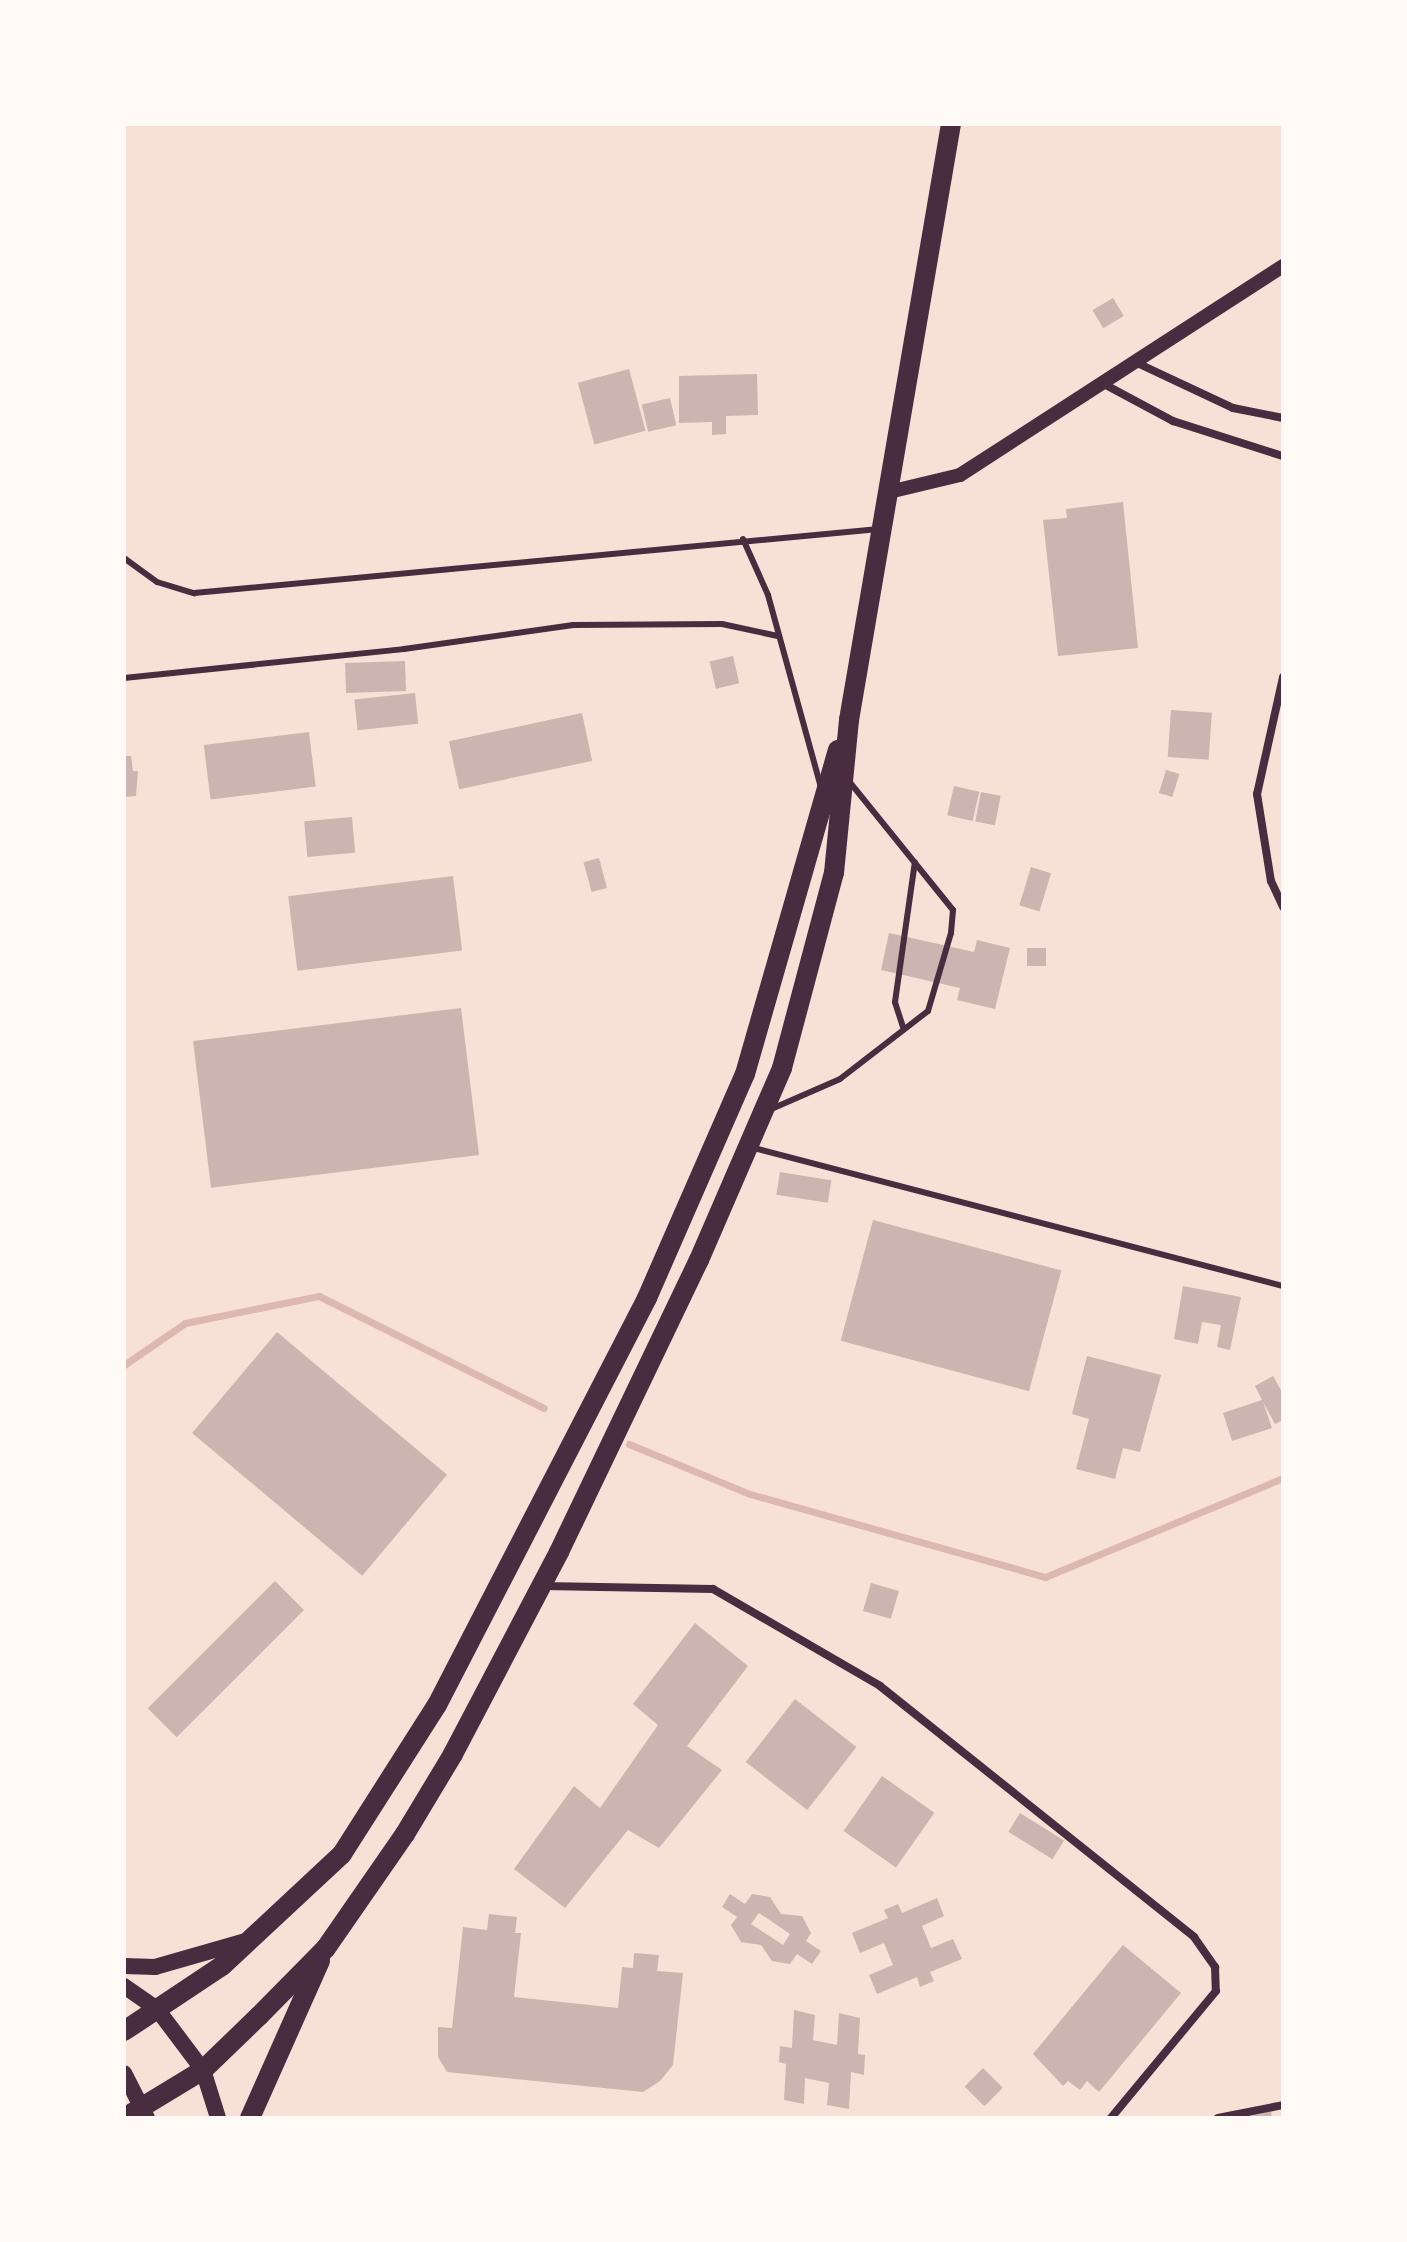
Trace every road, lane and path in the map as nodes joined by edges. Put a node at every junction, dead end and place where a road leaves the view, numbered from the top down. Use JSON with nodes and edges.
{"nodes":[{"id":1,"x":951,"y":124,"type":"edge"},
{"id":2,"x":1283,"y":266,"type":"edge"},
{"id":3,"x":1133,"y":362,"type":"junction"},
{"id":4,"x":1101,"y":382,"type":"junction"},
{"id":5,"x":1283,"y":418,"type":"edge"},
{"id":6,"x":1283,"y":456,"type":"edge"},
{"id":7,"x":889,"y":492,"type":"junction"},
{"id":8,"x":883,"y":529,"type":"junction"},
{"id":9,"x":743,"y":539,"type":"junction"},
{"id":10,"x":124,"y":558,"type":"edge"},
{"id":11,"x":778,"y":636,"type":"junction"},
{"id":12,"x":1283,"y":677,"type":"edge"},
{"id":13,"x":124,"y":678,"type":"edge"},
{"id":14,"x":849,"y":720,"type":"junction"},
{"id":15,"x":843,"y":774,"type":"junction"},
{"id":16,"x":823,"y":793,"type":"junction"},
{"id":17,"x":915,"y":862,"type":"junction"},
{"id":18,"x":1283,"y":907,"type":"edge"},
{"id":19,"x":903,"y":1027,"type":"junction"},
{"id":20,"x":763,"y":1113,"type":"junction"},
{"id":21,"x":747,"y":1146,"type":"junction"},
{"id":22,"x":1283,"y":1286,"type":"edge"},
{"id":23,"x":542,"y":1586,"type":"junction"},
{"id":24,"x":254,"y":1938,"type":"junction"},
{"id":25,"x":326,"y":1948,"type":"junction"},
{"id":26,"x":124,"y":1966,"type":"edge"},
{"id":27,"x":124,"y":1986,"type":"edge"},
{"id":28,"x":157,"y":2009,"type":"junction"},
{"id":29,"x":124,"y":2031,"type":"edge"},
{"id":30,"x":203,"y":2070,"type":"junction"},
{"id":31,"x":124,"y":2073,"type":"edge"},
{"id":32,"x":1283,"y":2105,"type":"edge"},
{"id":33,"x":138,"y":2115,"type":"edge"},
{"id":34,"x":218,"y":2118,"type":"edge"},
{"id":35,"x":250,"y":2118,"type":"edge"},
{"id":36,"x":1111,"y":2118,"type":"edge"},
{"id":37,"x":1218,"y":2118,"type":"edge"}],
"edges":[{"from":1,"to":7,"type":"main road"},
{"from":2,"to":3,"type":"street"},
{"from":3,"to":4,"type":"street"},
{"from":3,"to":5,"type":"street"},
{"from":4,"to":6,"type":"street"},
{"from":4,"to":7,"type":"street"},
{"from":7,"to":8,"type":"main road"},
{"from":8,"to":9,"type":"lane"},
{"from":8,"to":14,"type":"main road"},
{"from":9,"to":10,"type":"lane"},
{"from":9,"to":11,"type":"lane"},
{"from":11,"to":13,"type":"lane"},
{"from":11,"to":16,"type":"lane"},
{"from":12,"to":18,"type":"street"},
{"from":14,"to":15,"type":"main road"},
{"from":14,"to":16,"type":"main road"},
{"from":15,"to":17,"type":"lane"},
{"from":15,"to":20,"type":"main road"},
{"from":16,"to":24,"type":"main road"},
{"from":17,"to":19,"type":"lane"},
{"from":17,"to":19,"type":"lane"},
{"from":19,"to":20,"type":"lane"},
{"from":20,"to":21,"type":"main road"},
{"from":21,"to":22,"type":"lane"},
{"from":21,"to":23,"type":"main road"},
{"from":23,"to":25,"type":"main road"},
{"from":23,"to":36,"type":"street"},
{"from":24,"to":26,"type":"main road"},
{"from":24,"to":28,"type":"main road"},
{"from":25,"to":30,"type":"main road"},
{"from":25,"to":35,"type":"main road"},
{"from":27,"to":28,"type":"main road"},
{"from":28,"to":29,"type":"main road"},
{"from":28,"to":30,"type":"main road"},
{"from":30,"to":33,"type":"main road"},
{"from":30,"to":34,"type":"main road"},
{"from":31,"to":33,"type":"main road"},
{"from":32,"to":37,"type":"street"}]}
